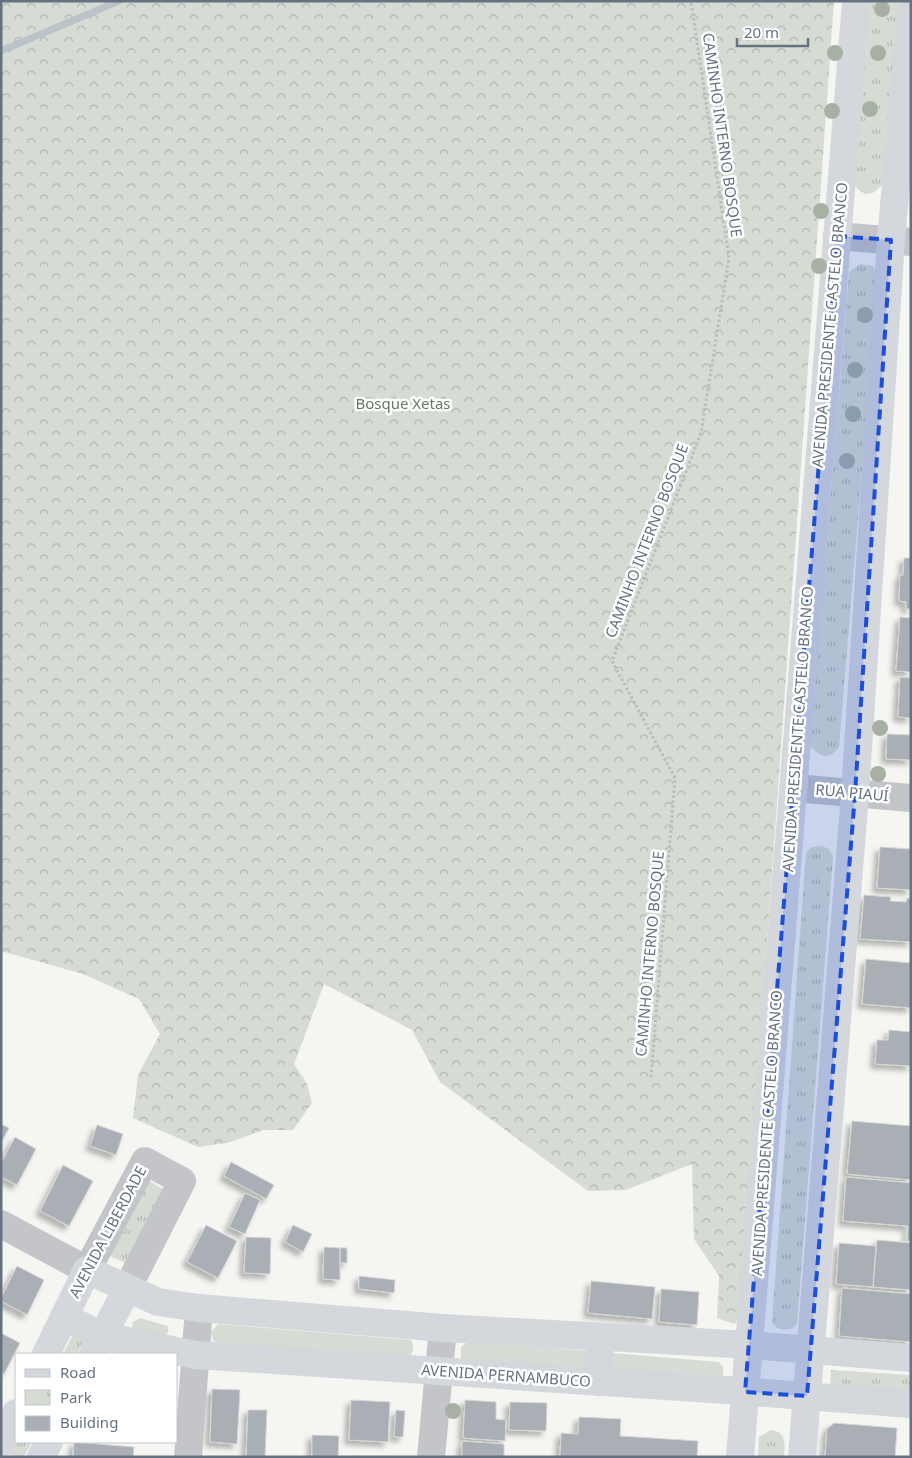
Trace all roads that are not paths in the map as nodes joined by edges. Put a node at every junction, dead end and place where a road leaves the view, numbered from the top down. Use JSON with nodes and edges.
{"nodes":[{"id":1,"x":856,"y":1,"type":"edge"},
{"id":2,"x":911,"y":9,"type":"edge"},
{"id":3,"x":837,"y":236,"type":"junction"},
{"id":4,"x":901,"y":241,"type":"edge"},
{"id":5,"x":794,"y":788,"type":"junction"},
{"id":6,"x":855,"y":794,"type":"junction"},
{"id":7,"x":911,"y":798,"type":"edge"},
{"id":8,"x":1,"y":1224,"type":"edge"},
{"id":9,"x":87,"y":1270,"type":"junction"},
{"id":10,"x":127,"y":1289,"type":"junction"},
{"id":11,"x":199,"y":1308,"type":"junction"},
{"id":12,"x":64,"y":1317,"type":"junction"},
{"id":13,"x":443,"y":1328,"type":"junction"},
{"id":14,"x":600,"y":1337,"type":"junction"},
{"id":15,"x":98,"y":1345,"type":"edge"},
{"id":16,"x":750,"y":1345,"type":"junction"},
{"id":17,"x":810,"y":1350,"type":"junction"},
{"id":18,"x":46,"y":1353,"type":"edge"},
{"id":19,"x":176,"y":1353,"type":"edge"},
{"id":20,"x":178,"y":1353,"type":"edge"},
{"id":21,"x":196,"y":1355,"type":"junction"},
{"id":22,"x":911,"y":1358,"type":"edge"},
{"id":23,"x":438,"y":1372,"type":"junction"},
{"id":24,"x":598,"y":1382,"type":"junction"},
{"id":25,"x":745,"y":1392,"type":"junction"},
{"id":26,"x":807,"y":1396,"type":"junction"},
{"id":27,"x":911,"y":1404,"type":"edge"},
{"id":28,"x":15,"y":1416,"type":"edge"},
{"id":29,"x":48,"y":1443,"type":"edge"},
{"id":30,"x":1,"y":1444,"type":"edge"},
{"id":31,"x":41,"y":1457,"type":"edge"},
{"id":32,"x":188,"y":1457,"type":"edge"},
{"id":33,"x":431,"y":1457,"type":"edge"},
{"id":34,"x":740,"y":1457,"type":"edge"},
{"id":35,"x":802,"y":1457,"type":"edge"}],
"edges":[{"from":1,"to":3,"type":"main road","name":"AVENIDA PRESIDENTE CASTELO BRANCO"},
{"from":2,"to":4,"type":"main road"},
{"from":3,"to":4,"type":"street"},
{"from":3,"to":5,"type":"main road","name":"AVENIDA PRESIDENTE CASTELO BRANCO"},
{"from":4,"to":6,"type":"main road"},
{"from":5,"to":6,"type":"street","name":"RUA PIAUÍ"},
{"from":5,"to":16,"type":"main road","name":"AVENIDA PRESIDENTE CASTELO BRANCO"},
{"from":6,"to":7,"type":"street","name":"RUA PIAUÍ"},
{"from":6,"to":17,"type":"main road"},
{"from":8,"to":9,"type":"street"},
{"from":9,"to":10,"type":"main road"},
{"from":9,"to":10,"type":"street","name":"AVENIDA LIBERDADE"},
{"from":9,"to":12,"type":"main road","name":"AVENIDA LIBERDADE"},
{"from":10,"to":11,"type":"main road"},
{"from":10,"to":15,"type":"main road","name":"AVENIDA LIBERDADE"},
{"from":11,"to":13,"type":"main road"},
{"from":11,"to":21,"type":"street"},
{"from":12,"to":15,"type":"main road","name":"AVENIDA PERNAMBUCO"},
{"from":12,"to":18,"type":"main road","name":"AVENIDA LIBERDADE"},
{"from":13,"to":14,"type":"main road"},
{"from":13,"to":23,"type":"street"},
{"from":14,"to":16,"type":"main road"},
{"from":14,"to":24,"type":"main road"},
{"from":15,"to":19,"type":"main road","name":"AVENIDA PERNAMBUCO"},
{"from":16,"to":17,"type":"main road"},
{"from":16,"to":25,"type":"main road","name":"AVENIDA PRESIDENTE CASTELO BRANCO"},
{"from":17,"to":22,"type":"main road"},
{"from":17,"to":26,"type":"main road"},
{"from":20,"to":21,"type":"main road","name":"AVENIDA PERNAMBUCO"},
{"from":21,"to":23,"type":"main road","name":"AVENIDA PERNAMBUCO"},
{"from":21,"to":32,"type":"street"},
{"from":23,"to":24,"type":"main road","name":"AVENIDA PERNAMBUCO"},
{"from":23,"to":33,"type":"street"},
{"from":24,"to":25,"type":"main road","name":"AVENIDA PERNAMBUCO"},
{"from":25,"to":26,"type":"main road","name":"AVENIDA PERNAMBUCO"},
{"from":25,"to":34,"type":"main road","name":"AVENIDA PRESIDENTE CASTELO BRANCO"},
{"from":26,"to":27,"type":"main road","name":"AVENIDA PERNAMBUCO"},
{"from":26,"to":35,"type":"main road"},
{"from":28,"to":30,"type":"main road"},
{"from":29,"to":31,"type":"main road"}]}
